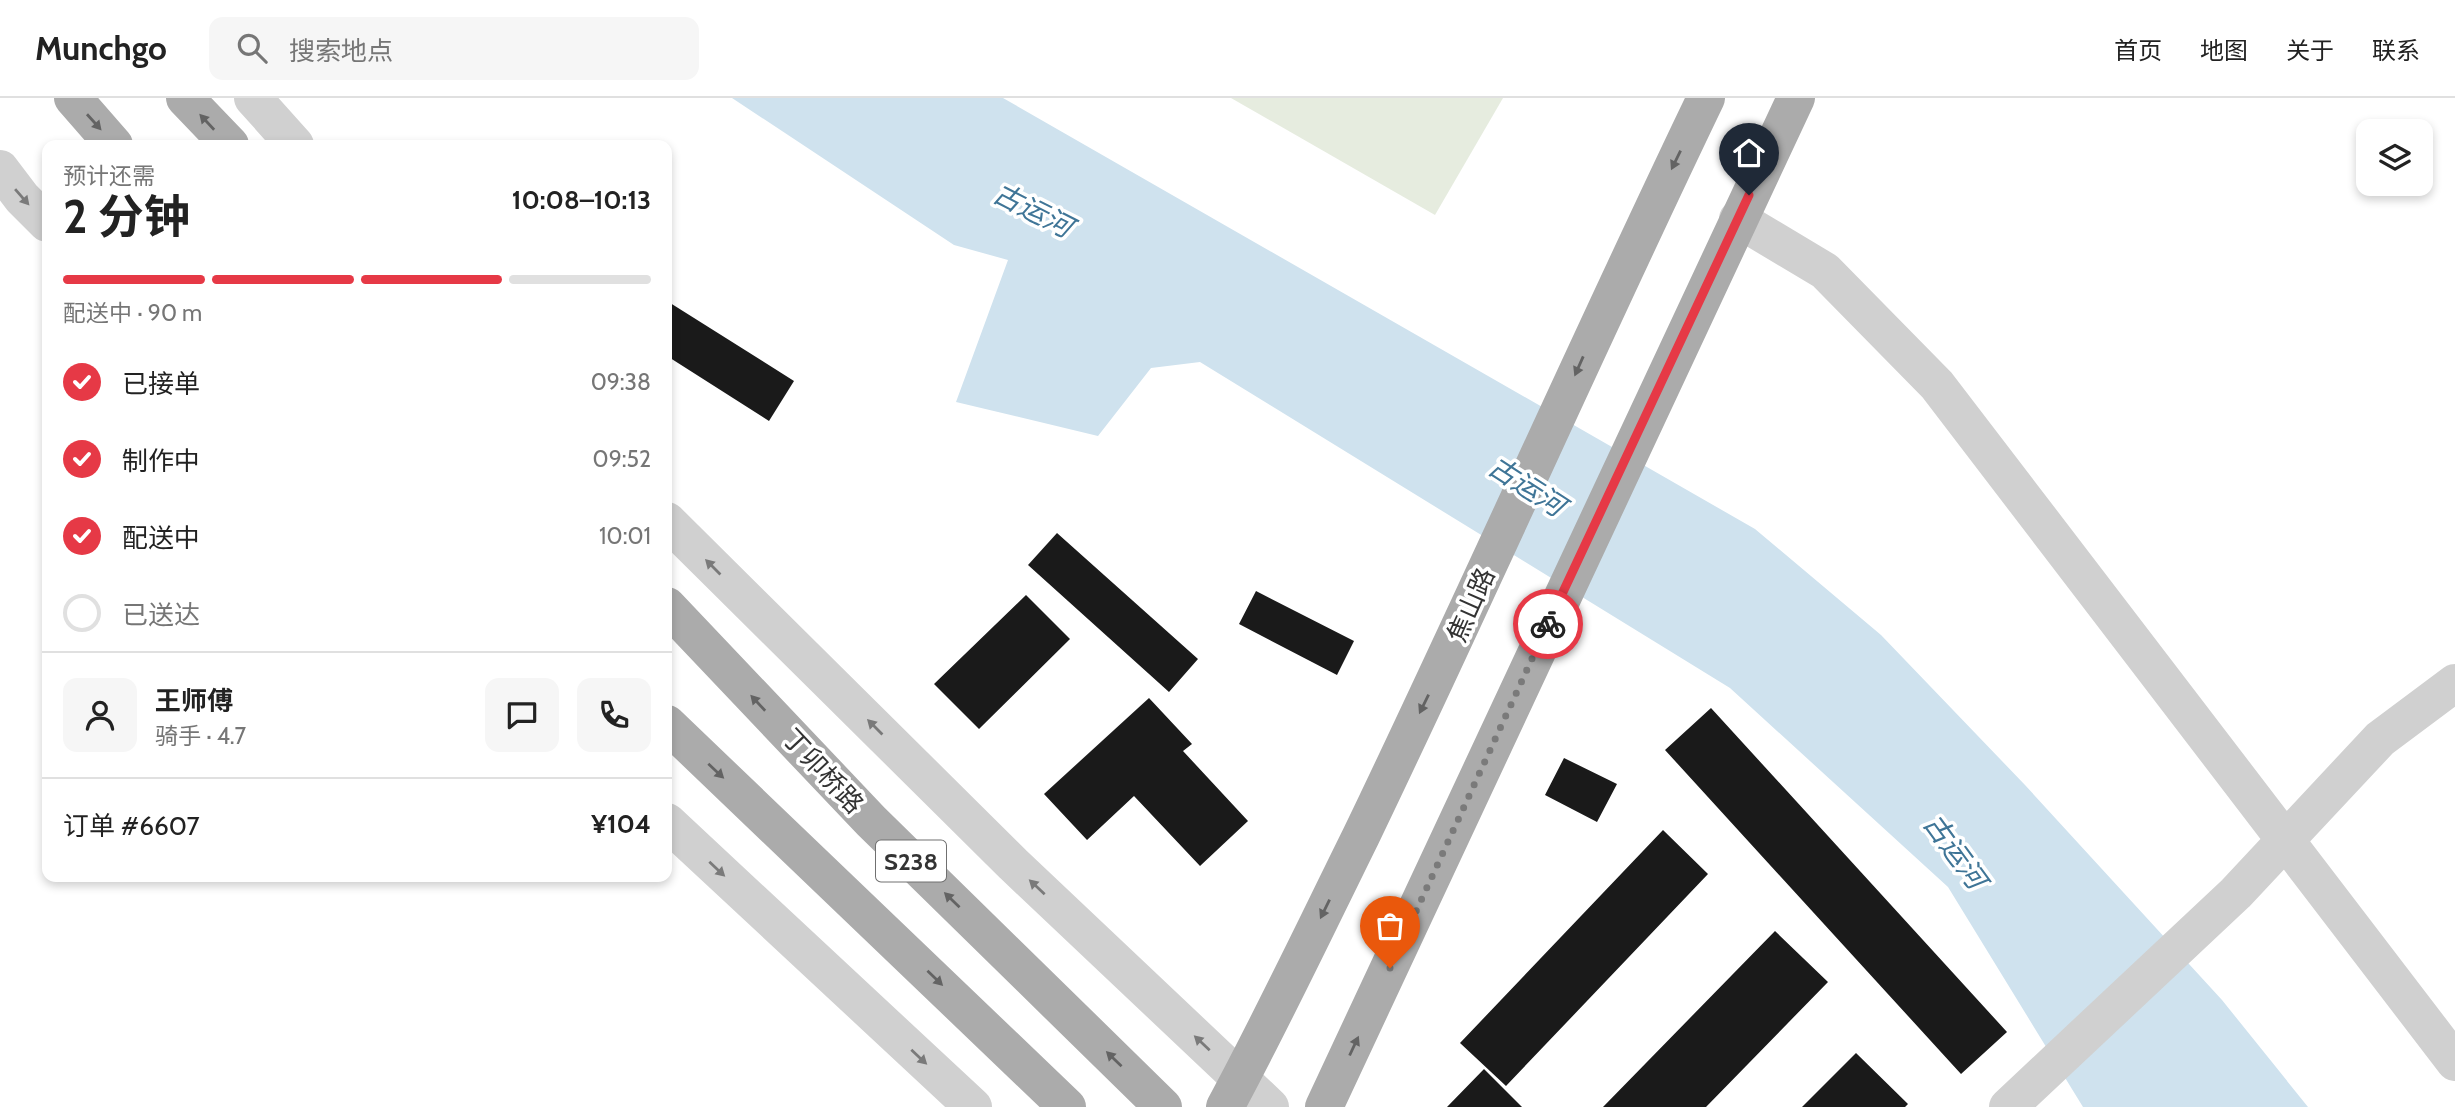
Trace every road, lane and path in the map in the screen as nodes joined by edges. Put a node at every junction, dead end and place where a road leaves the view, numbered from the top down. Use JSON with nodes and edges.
{"nodes":[{"id":1,"x":72,"y":98,"type":"edge"},
{"id":2,"x":185,"y":98,"type":"edge"},
{"id":3,"x":253,"y":98,"type":"edge"},
{"id":4,"x":1706,"y":98,"type":"edge"},
{"id":5,"x":1796,"y":98,"type":"edge"},
{"id":6,"x":110,"y":140,"type":"edge"},
{"id":7,"x":225,"y":140,"type":"edge"},
{"id":8,"x":291,"y":140,"type":"edge"},
{"id":9,"x":0,"y":169,"type":"edge"},
{"id":10,"x":42,"y":217,"type":"edge"},
{"id":11,"x":1738,"y":219,"type":"junction"},
{"id":12,"x":672,"y":526,"type":"edge"},
{"id":13,"x":672,"y":611,"type":"edge"},
{"id":14,"x":2455,"y":683,"type":"edge"},
{"id":15,"x":672,"y":729,"type":"edge"},
{"id":16,"x":672,"y":827,"type":"edge"},
{"id":17,"x":2285,"y":840,"type":"junction"},
{"id":18,"x":2455,"y":1062,"type":"edge"},
{"id":19,"x":1232,"y":1093,"type":"edge"},
{"id":20,"x":2019,"y":1097,"type":"edge"},
{"id":21,"x":973,"y":1107,"type":"edge"},
{"id":22,"x":1067,"y":1107,"type":"edge"},
{"id":23,"x":1163,"y":1107,"type":"edge"},
{"id":24,"x":1270,"y":1107,"type":"edge"},
{"id":25,"x":1324,"y":1107,"type":"edge"}],
"edges":[{"from":1,"to":6,"type":"main road","one_way":true},
{"from":7,"to":2,"type":"main road","one_way":true},
{"from":3,"to":8,"type":"street"},
{"from":4,"to":19,"type":"main road","name":"焦山路","one_way":true},
{"from":5,"to":11,"type":"main road"},
{"from":9,"to":10,"type":"street","one_way":true},
{"from":11,"to":17,"type":"street"},
{"from":25,"to":11,"type":"main road","one_way":true},
{"from":19,"to":12,"type":"street","one_way":true},
{"from":23,"to":13,"type":"main road","name":"丁卯桥路","number":"S238","one_way":true},
{"from":14,"to":17,"type":"street"},
{"from":15,"to":22,"type":"main road","number":"S238","one_way":true},
{"from":16,"to":21,"type":"street","one_way":true},
{"from":17,"to":18,"type":"street"},
{"from":17,"to":20,"type":"street"},
{"from":19,"to":24,"type":"street"}]}
